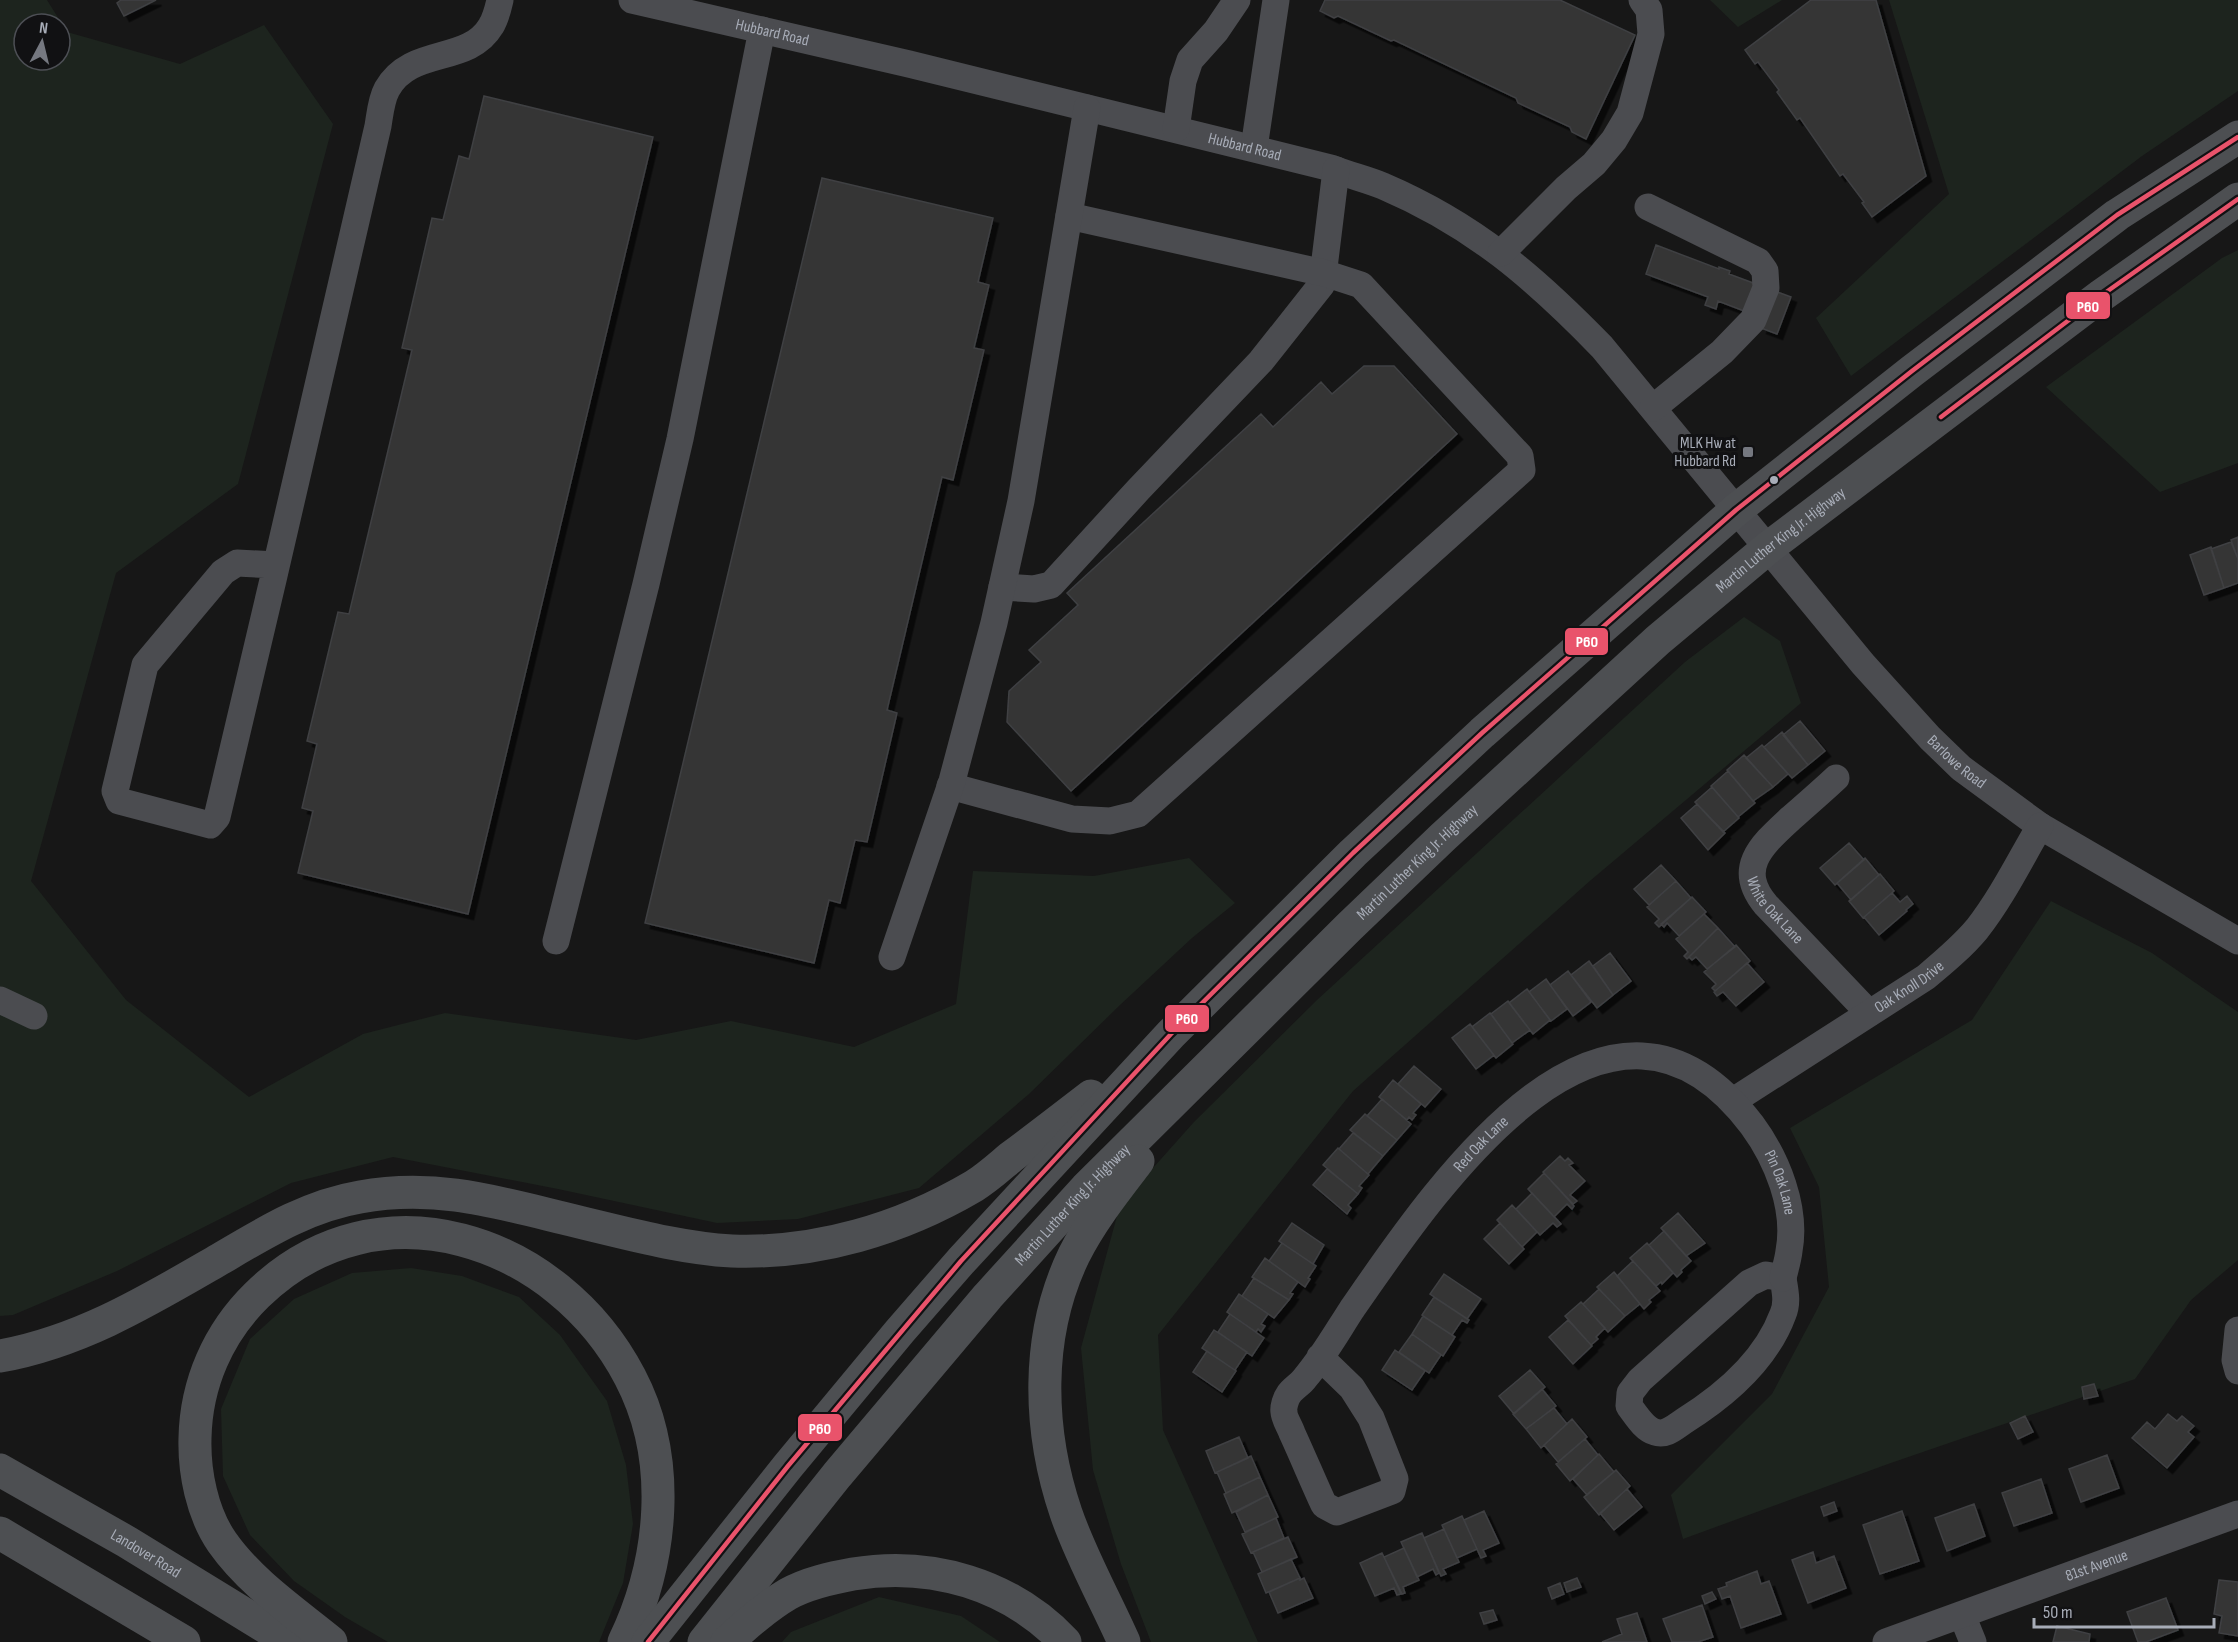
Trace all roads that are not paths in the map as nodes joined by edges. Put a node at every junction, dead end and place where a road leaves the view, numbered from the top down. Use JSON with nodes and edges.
{"nodes":[{"id":1,"x":500,"y":0,"type":"edge"},
{"id":2,"x":632,"y":0,"type":"edge"},
{"id":3,"x":1238,"y":0,"type":"edge"},
{"id":4,"x":1276,"y":0,"type":"edge"},
{"id":5,"x":1642,"y":0,"type":"edge"},
{"id":6,"x":762,"y":30,"type":"junction"},
{"id":7,"x":1087,"y":108,"type":"junction"},
{"id":8,"x":1176,"y":129,"type":"junction"},
{"id":9,"x":2238,"y":137,"type":"edge"},
{"id":10,"x":1254,"y":148,"type":"junction"},
{"id":11,"x":1336,"y":170,"type":"junction"},
{"id":12,"x":2238,"y":199,"type":"edge"},
{"id":13,"x":1648,"y":207,"type":"dead end"},
{"id":14,"x":1069,"y":216,"type":"junction"},
{"id":15,"x":1501,"y":254,"type":"junction"},
{"id":16,"x":1324,"y":273,"type":"junction"},
{"id":17,"x":1653,"y":408,"type":"junction"},
{"id":18,"x":1736,"y":510,"type":"junction"},
{"id":19,"x":1768,"y":549,"type":"junction"},
{"id":20,"x":276,"y":565,"type":"junction"},
{"id":21,"x":1002,"y":587,"type":"junction"},
{"id":22,"x":1836,"y":778,"type":"dead end"},
{"id":23,"x":950,"y":786,"type":"junction"},
{"id":24,"x":2040,"y":826,"type":"junction"},
{"id":25,"x":556,"y":941,"type":"dead end"},
{"id":26,"x":2238,"y":941,"type":"edge"},
{"id":27,"x":892,"y":957,"type":"dead end"},
{"id":28,"x":0,"y":1000,"type":"edge"},
{"id":29,"x":1869,"y":1013,"type":"junction"},
{"id":30,"x":34,"y":1016,"type":"dead end"},
{"id":31,"x":1171,"y":1034,"type":"junction"},
{"id":32,"x":1212,"y":1064,"type":"junction"},
{"id":33,"x":1733,"y":1101,"type":"junction"},
{"id":34,"x":1783,"y":1278,"type":"junction"},
{"id":35,"x":2238,"y":1330,"type":"edge"},
{"id":36,"x":0,"y":1356,"type":"edge"},
{"id":37,"x":1320,"y":1357,"type":"junction"},
{"id":38,"x":2238,"y":1371,"type":"edge"},
{"id":39,"x":0,"y":1470,"type":"edge"},
{"id":40,"x":2238,"y":1514,"type":"edge"},
{"id":41,"x":0,"y":1533,"type":"edge"},
{"id":42,"x":1962,"y":1615,"type":"junction"},
{"id":43,"x":184,"y":1642,"type":"edge"},
{"id":44,"x":290,"y":1642,"type":"edge"},
{"id":45,"x":331,"y":1642,"type":"edge"},
{"id":46,"x":624,"y":1642,"type":"edge"},
{"id":47,"x":648,"y":1642,"type":"edge"},
{"id":48,"x":704,"y":1642,"type":"edge"},
{"id":49,"x":727,"y":1642,"type":"edge"},
{"id":50,"x":1065,"y":1642,"type":"edge"},
{"id":51,"x":1124,"y":1642,"type":"edge"},
{"id":52,"x":1886,"y":1642,"type":"edge"},
{"id":53,"x":1973,"y":1642,"type":"edge"}],
"edges":[{"from":1,"to":20,"type":"street"},
{"from":2,"to":6,"type":"street","name":"Hubbard Road"},
{"from":3,"to":8,"type":"street"},
{"from":4,"to":10,"type":"street"},
{"from":5,"to":15,"type":"street"},
{"from":6,"to":7,"type":"street","name":"Hubbard Road"},
{"from":6,"to":25,"type":"street"},
{"from":7,"to":8,"type":"street","name":"Hubbard Road"},
{"from":7,"to":14,"type":"street"},
{"from":8,"to":10,"type":"street","name":"Hubbard Road"},
{"from":9,"to":18,"type":"main road"},
{"from":10,"to":11,"type":"street","name":"Hubbard Road"},
{"from":11,"to":15,"type":"street","name":"Hubbard Road"},
{"from":11,"to":16,"type":"street"},
{"from":12,"to":19,"type":"main road","name":"Martin Luther King Jr. Highway"},
{"from":13,"to":17,"type":"street"},
{"from":14,"to":16,"type":"street"},
{"from":14,"to":21,"type":"street"},
{"from":15,"to":17,"type":"street","name":"Hubbard Road"},
{"from":16,"to":21,"type":"street"},
{"from":16,"to":23,"type":"street"},
{"from":17,"to":18,"type":"street","name":"Hubbard Road"},
{"from":18,"to":19,"type":"street","name":"Barlowe Road"},
{"from":18,"to":31,"type":"main road"},
{"from":19,"to":24,"type":"street","name":"Barlowe Road"},
{"from":19,"to":32,"type":"main road","name":"Martin Luther King Jr. Highway"},
{"from":20,"to":20,"type":"street"},
{"from":21,"to":23,"type":"street"},
{"from":22,"to":29,"type":"street","name":"White Oak Lane"},
{"from":23,"to":27,"type":"street"},
{"from":24,"to":26,"type":"street","name":"Barlowe Road"},
{"from":24,"to":29,"type":"street","name":"Oak Knoll Drive"},
{"from":28,"to":30,"type":"street"},
{"from":29,"to":33,"type":"street","name":"Oak Knoll Drive"},
{"from":31,"to":36,"type":"main road"},
{"from":31,"to":47,"type":"main road"},
{"from":32,"to":48,"type":"main road","name":"Martin Luther King Jr. Highway"},
{"from":32,"to":51,"type":"main road"},
{"from":33,"to":34,"type":"street","name":"Pin Oak Lane"},
{"from":33,"to":37,"type":"street","name":"Red Oak Lane"},
{"from":34,"to":34,"type":"street","name":"Pin Oak Lane"},
{"from":35,"to":38,"type":"street"},
{"from":37,"to":37,"type":"street","name":"Red Oak Lane"},
{"from":39,"to":44,"type":"main road","name":"Landover Road"},
{"from":40,"to":42,"type":"street","name":"81st Avenue"},
{"from":41,"to":43,"type":"main road"},
{"from":42,"to":52,"type":"street","name":"81st Avenue"},
{"from":42,"to":53,"type":"street"},
{"from":45,"to":46,"type":"main road"},
{"from":49,"to":50,"type":"main road"}]}
